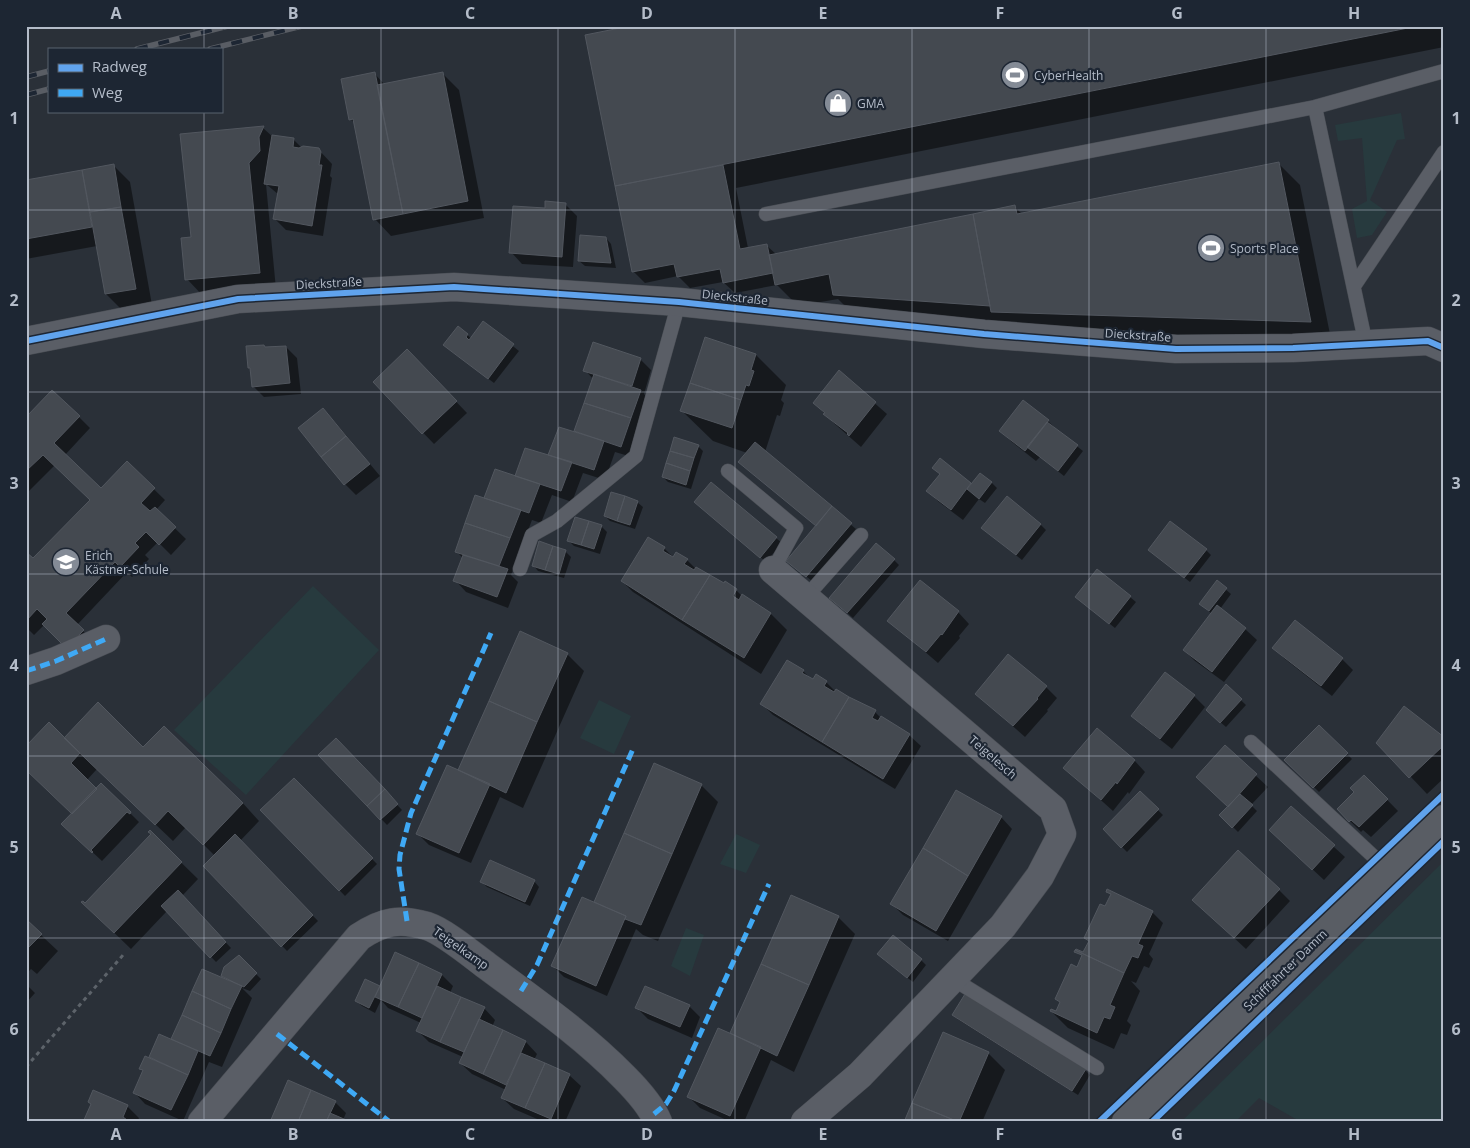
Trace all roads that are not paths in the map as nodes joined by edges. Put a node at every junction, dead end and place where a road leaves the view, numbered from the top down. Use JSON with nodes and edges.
{"nodes":[{"id":1,"x":1444,"y":72,"type":"edge"},
{"id":2,"x":1316,"y":107,"type":"junction"},
{"id":3,"x":1444,"y":152,"type":"edge"},
{"id":4,"x":766,"y":214,"type":"dead end"},
{"id":5,"x":1354,"y":286,"type":"junction"},
{"id":6,"x":679,"y":302,"type":"junction"},
{"id":7,"x":26,"y":341,"type":"edge"},
{"id":8,"x":1366,"y":345,"type":"junction"},
{"id":9,"x":1444,"y":348,"type":"edge"},
{"id":10,"x":728,"y":471,"type":"dead end"},
{"id":11,"x":861,"y":535,"type":"dead end"},
{"id":12,"x":520,"y":569,"type":"dead end"},
{"id":13,"x":773,"y":570,"type":"joint"},
{"id":14,"x":806,"y":597,"type":"junction"},
{"id":15,"x":106,"y":639,"type":"dead end"},
{"id":16,"x":26,"y":671,"type":"edge"},
{"id":17,"x":1251,"y":742,"type":"dead end"},
{"id":18,"x":1444,"y":819,"type":"edge"},
{"id":19,"x":1389,"y":871,"type":"junction"},
{"id":20,"x":953,"y":979,"type":"junction"},
{"id":21,"x":1097,"y":1068,"type":"dead end"},
{"id":22,"x":202,"y":1122,"type":"edge"},
{"id":23,"x":658,"y":1122,"type":"edge"},
{"id":24,"x":805,"y":1122,"type":"edge"},
{"id":25,"x":1126,"y":1122,"type":"edge"}],
"edges":[{"from":1,"to":2,"type":"lane"},
{"from":2,"to":4,"type":"lane"},
{"from":2,"to":5,"type":"lane"},
{"from":3,"to":5,"type":"lane"},
{"from":5,"to":8,"type":"lane"},
{"from":6,"to":7,"type":"street","name":"Dieckstraße"},
{"from":6,"to":8,"type":"street","name":"Dieckstraße"},
{"from":6,"to":12,"type":"lane"},
{"from":8,"to":9,"type":"street","name":"Dieckstraße"},
{"from":10,"to":13,"type":"lane"},
{"from":11,"to":14,"type":"lane"},
{"from":13,"to":14,"type":"street","name":"Teigelesch"},
{"from":14,"to":20,"type":"street","name":"Teigelesch"},
{"from":15,"to":16,"type":"street"},
{"from":17,"to":19,"type":"lane"},
{"from":18,"to":19,"type":"main road","name":"Schifffahrter Damm"},
{"from":19,"to":25,"type":"main road","name":"Schifffahrter Damm"},
{"from":20,"to":21,"type":"lane"},
{"from":20,"to":24,"type":"street","name":"Teigelesch"},
{"from":22,"to":23,"type":"street","name":"Teigelkamp"}]}
